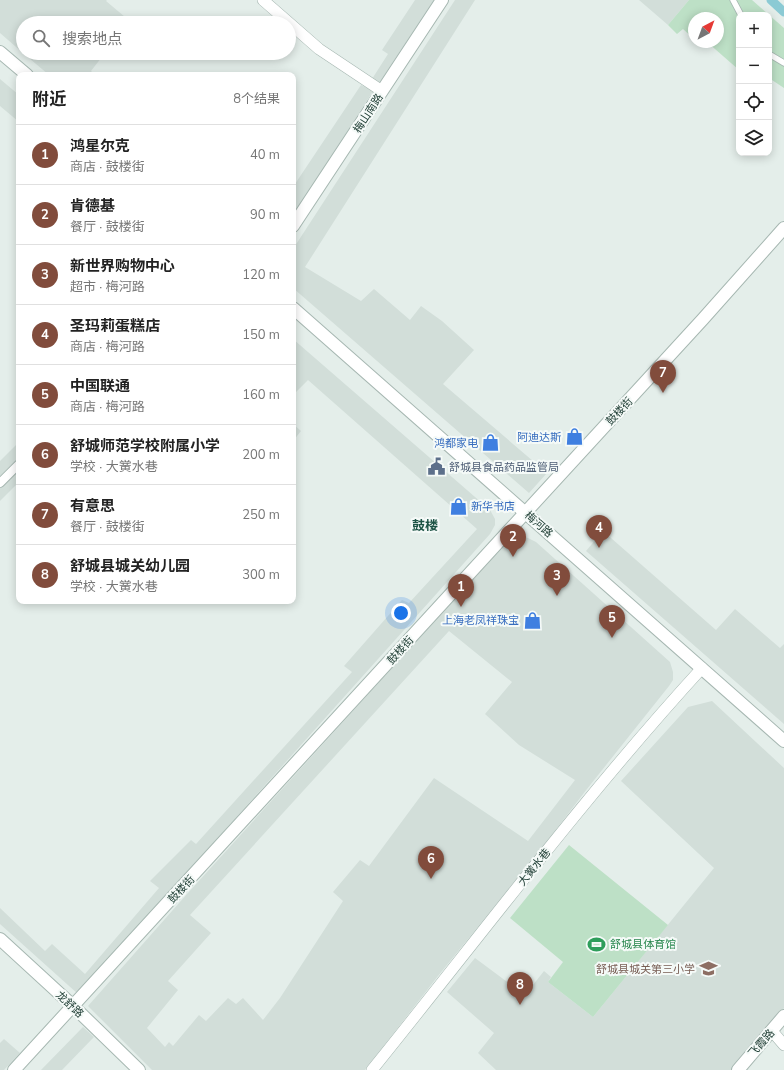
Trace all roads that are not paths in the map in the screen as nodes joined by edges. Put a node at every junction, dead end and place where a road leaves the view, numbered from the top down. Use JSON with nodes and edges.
{"nodes":[{"id":1,"x":263,"y":0,"type":"edge"},
{"id":2,"x":442,"y":0,"type":"edge"},
{"id":3,"x":733,"y":0,"type":"edge"},
{"id":4,"x":739,"y":12,"type":"edge"},
{"id":5,"x":281,"y":16,"type":"edge"},
{"id":6,"x":296,"y":29,"type":"edge"},
{"id":7,"x":0,"y":52,"type":"edge"},
{"id":8,"x":772,"y":56,"type":"edge"},
{"id":9,"x":0,"y":59,"type":"edge"},
{"id":10,"x":784,"y":63,"type":"edge"},
{"id":11,"x":23,"y":72,"type":"edge"},
{"id":12,"x":16,"y":73,"type":"edge"},
{"id":13,"x":382,"y":91,"type":"junction"},
{"id":14,"x":296,"y":221,"type":"edge"},
{"id":15,"x":784,"y":228,"type":"edge"},
{"id":16,"x":296,"y":311,"type":"edge"},
{"id":17,"x":296,"y":317,"type":"edge"},
{"id":18,"x":16,"y":467,"type":"edge"},
{"id":19,"x":0,"y":483,"type":"edge"},
{"id":20,"x":524,"y":514,"type":"junction"},
{"id":21,"x":701,"y":670,"type":"junction"},
{"id":22,"x":784,"y":740,"type":"edge"},
{"id":23,"x":784,"y":747,"type":"edge"},
{"id":24,"x":0,"y":939,"type":"edge"},
{"id":25,"x":73,"y":1006,"type":"junction"},
{"id":26,"x":784,"y":1016,"type":"edge"},
{"id":27,"x":784,"y":1024,"type":"edge"},
{"id":28,"x":774,"y":1033,"type":"junction"},
{"id":29,"x":784,"y":1044,"type":"edge"},
{"id":30,"x":14,"y":1070,"type":"edge"},
{"id":31,"x":139,"y":1070,"type":"edge"},
{"id":32,"x":372,"y":1070,"type":"edge"},
{"id":33,"x":738,"y":1070,"type":"edge"},
{"id":34,"x":745,"y":1070,"type":"edge"}],
"edges":[{"from":1,"to":5,"type":"street"},
{"from":2,"to":13,"type":"street","name":"梅山南路"},
{"from":3,"to":4,"type":"lane"},
{"from":6,"to":13,"type":"street"},
{"from":7,"to":11,"type":"street"},
{"from":8,"to":10,"type":"lane"},
{"from":9,"to":12,"type":"street"},
{"from":13,"to":14,"type":"street","name":"梅山南路"},
{"from":15,"to":20,"type":"street","name":"鼓楼街"},
{"from":16,"to":20,"type":"street","name":"梅河路"},
{"from":17,"to":20,"type":"street","name":"梅河路"},
{"from":18,"to":19,"type":"street"},
{"from":20,"to":21,"type":"street","name":"梅河路"},
{"from":20,"to":25,"type":"street","name":"鼓楼街"},
{"from":21,"to":22,"type":"street","name":"梅河路"},
{"from":21,"to":23,"type":"street","name":"梅河路"},
{"from":21,"to":32,"type":"street","name":"大黉水巷"},
{"from":24,"to":25,"type":"street","name":"龙舒路"},
{"from":25,"to":30,"type":"street","name":"鼓楼街"},
{"from":25,"to":31,"type":"street","name":"龙舒路"},
{"from":26,"to":28,"type":"street","name":"飞霞路"},
{"from":27,"to":28,"type":"street","name":"飞霞路"},
{"from":28,"to":29,"type":"street"},
{"from":28,"to":33,"type":"street","name":"飞霞路"},
{"from":28,"to":34,"type":"street","name":"飞霞路"}]}
